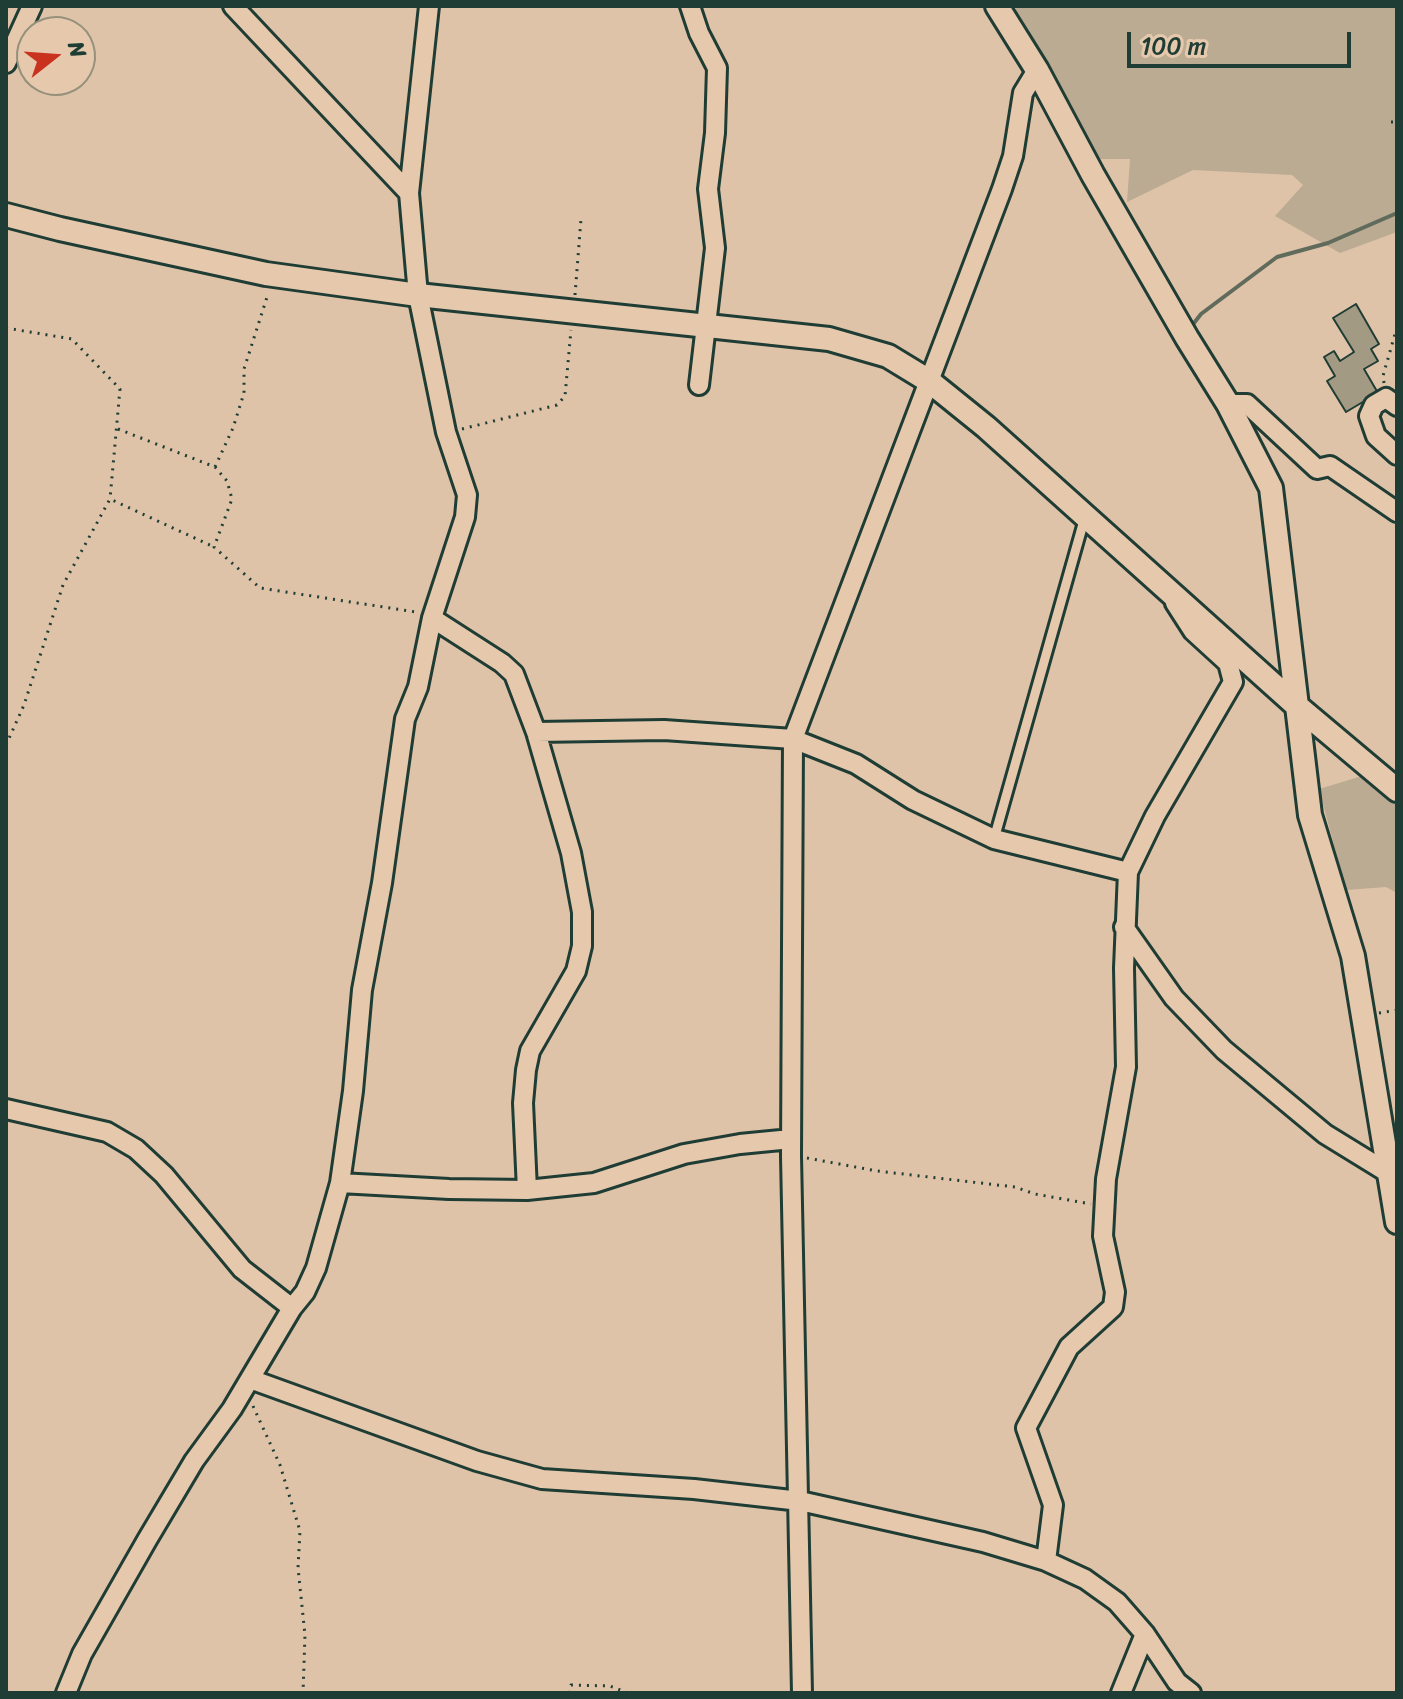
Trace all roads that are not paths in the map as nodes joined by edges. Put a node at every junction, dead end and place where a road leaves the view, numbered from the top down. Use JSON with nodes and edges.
{"nodes":[{"id":1,"x":32,"y":6,"type":"edge"},
{"id":2,"x":233,"y":6,"type":"edge"},
{"id":3,"x":429,"y":6,"type":"edge"},
{"id":4,"x":690,"y":6,"type":"edge"},
{"id":5,"x":997,"y":6,"type":"edge"},
{"id":6,"x":6,"y":63,"type":"edge"},
{"id":7,"x":1037,"y":70,"type":"junction"},
{"id":8,"x":409,"y":193,"type":"junction"},
{"id":9,"x":6,"y":215,"type":"edge"},
{"id":10,"x":418,"y":295,"type":"junction"},
{"id":11,"x":705,"y":325,"type":"junction"},
{"id":12,"x":929,"y":381,"type":"junction"},
{"id":13,"x":699,"y":385,"type":"dead end"},
{"id":14,"x":1392,"y":402,"type":"edge"},
{"id":15,"x":1228,"y":404,"type":"junction"},
{"id":16,"x":1397,"y":455,"type":"edge"},
{"id":17,"x":1397,"y":512,"type":"edge"},
{"id":18,"x":1085,"y":517,"type":"junction"},
{"id":19,"x":1165,"y":588,"type":"junction"},
{"id":20,"x":432,"y":618,"type":"junction"},
{"id":21,"x":1297,"y":706,"type":"junction"},
{"id":22,"x":536,"y":732,"type":"junction"},
{"id":23,"x":793,"y":739,"type":"junction"},
{"id":24,"x":1397,"y":790,"type":"edge"},
{"id":25,"x":994,"y":839,"type":"junction"},
{"id":26,"x":1128,"y":872,"type":"junction"},
{"id":27,"x":1124,"y":927,"type":"junction"},
{"id":28,"x":6,"y":1109,"type":"edge"},
{"id":29,"x":791,"y":1147,"type":"junction"},
{"id":30,"x":1390,"y":1174,"type":"junction"},
{"id":31,"x":340,"y":1183,"type":"junction"},
{"id":32,"x":527,"y":1190,"type":"junction"},
{"id":33,"x":1397,"y":1222,"type":"edge"},
{"id":34,"x":292,"y":1308,"type":"junction"},
{"id":35,"x":250,"y":1379,"type":"junction"},
{"id":36,"x":800,"y":1501,"type":"junction"},
{"id":37,"x":1046,"y":1561,"type":"junction"},
{"id":38,"x":1145,"y":1634,"type":"junction"},
{"id":39,"x":66,"y":1693,"type":"edge"},
{"id":40,"x":802,"y":1693,"type":"edge"},
{"id":41,"x":1121,"y":1693,"type":"edge"},
{"id":42,"x":1191,"y":1693,"type":"edge"}],
"edges":[{"from":1,"to":6,"type":"street"},
{"from":2,"to":8,"type":"street"},
{"from":3,"to":8,"type":"street"},
{"from":4,"to":11,"type":"street"},
{"from":5,"to":7,"type":"street"},
{"from":7,"to":12,"type":"street"},
{"from":7,"to":15,"type":"street"},
{"from":8,"to":10,"type":"street"},
{"from":9,"to":10,"type":"street"},
{"from":10,"to":11,"type":"street"},
{"from":10,"to":20,"type":"street"},
{"from":11,"to":12,"type":"street"},
{"from":11,"to":13,"type":"street"},
{"from":12,"to":18,"type":"street"},
{"from":12,"to":23,"type":"street"},
{"from":14,"to":16,"type":"street"},
{"from":15,"to":17,"type":"street"},
{"from":15,"to":21,"type":"street"},
{"from":18,"to":19,"type":"street"},
{"from":18,"to":25,"type":"lane"},
{"from":19,"to":21,"type":"street"},
{"from":19,"to":26,"type":"street"},
{"from":20,"to":22,"type":"street"},
{"from":20,"to":31,"type":"street"},
{"from":21,"to":24,"type":"street"},
{"from":21,"to":30,"type":"street"},
{"from":22,"to":23,"type":"street"},
{"from":22,"to":32,"type":"street"},
{"from":23,"to":25,"type":"street"},
{"from":23,"to":29,"type":"street"},
{"from":25,"to":26,"type":"street"},
{"from":26,"to":27,"type":"street"},
{"from":27,"to":30,"type":"street"},
{"from":27,"to":37,"type":"street"},
{"from":28,"to":34,"type":"street"},
{"from":29,"to":32,"type":"street"},
{"from":29,"to":36,"type":"street"},
{"from":30,"to":33,"type":"street"},
{"from":31,"to":32,"type":"street"},
{"from":31,"to":34,"type":"street"},
{"from":34,"to":35,"type":"street"},
{"from":35,"to":36,"type":"street"},
{"from":35,"to":39,"type":"street"},
{"from":36,"to":37,"type":"street"},
{"from":36,"to":40,"type":"street"},
{"from":37,"to":38,"type":"street"},
{"from":38,"to":41,"type":"street"},
{"from":38,"to":42,"type":"street"}]}
